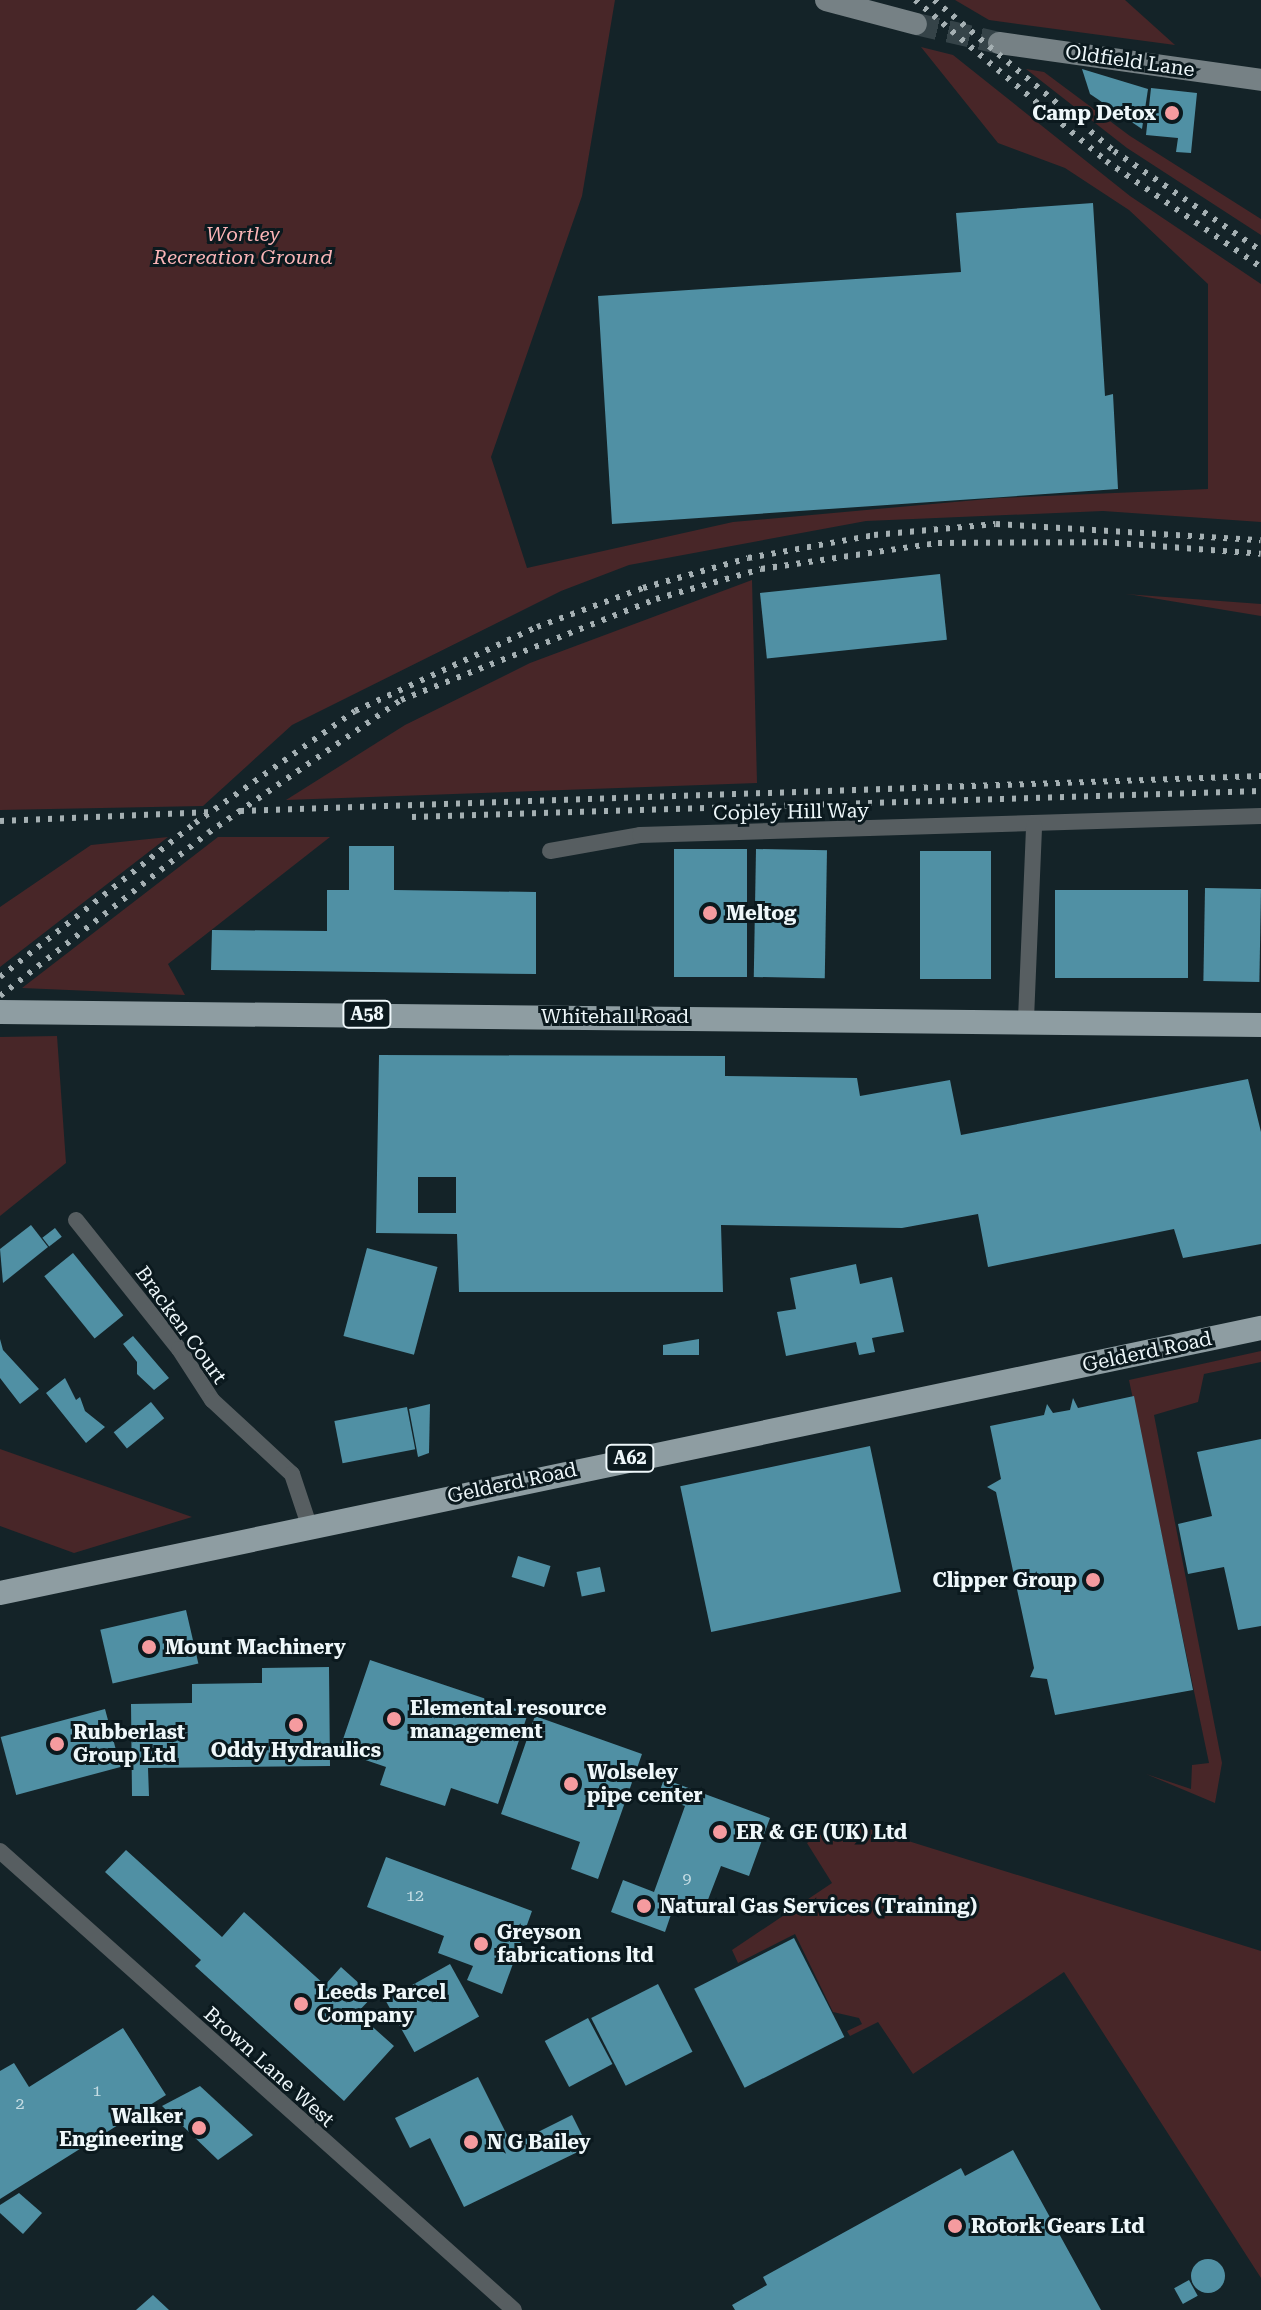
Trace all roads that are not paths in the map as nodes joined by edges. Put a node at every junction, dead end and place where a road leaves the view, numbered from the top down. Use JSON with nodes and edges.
{"nodes":[{"id":1,"x":826,"y":0,"type":"edge"},
{"id":2,"x":916,"y":24,"type":"tunnel mouth"},
{"id":3,"x":999,"y":43,"type":"tunnel mouth"},
{"id":4,"x":1261,"y":80,"type":"edge"},
{"id":5,"x":1261,"y":816,"type":"edge"},
{"id":6,"x":1034,"y":826,"type":"junction"},
{"id":7,"x":550,"y":851,"type":"dead end"},
{"id":8,"x":0,"y":1012,"type":"edge"},
{"id":9,"x":1026,"y":1019,"type":"junction"},
{"id":10,"x":1261,"y":1025,"type":"edge"},
{"id":11,"x":1230,"y":1026,"type":"junction"},
{"id":12,"x":1261,"y":1038,"type":"edge"},
{"id":13,"x":76,"y":1220,"type":"dead end"},
{"id":14,"x":1261,"y":1328,"type":"edge"},
{"id":15,"x":309,"y":1525,"type":"junction"},
{"id":16,"x":0,"y":1593,"type":"edge"},
{"id":17,"x":0,"y":1851,"type":"edge"},
{"id":18,"x":514,"y":2310,"type":"edge"}],
"edges":[{"from":1,"to":2,"type":"street"},
{"from":3,"to":4,"type":"street","name":"Oldfield Lane"},
{"from":5,"to":6,"type":"street","name":"Copley Hill Way"},
{"from":6,"to":7,"type":"street","name":"Copley Hill Way"},
{"from":6,"to":9,"type":"street"},
{"from":8,"to":9,"type":"main road","name":"Whitehall Road","number":"A58"},
{"from":9,"to":11,"type":"main road","name":"Whitehall Road","number":"A58"},
{"from":10,"to":11,"type":"main road","name":"Whitehall Road","number":"A58"},
{"from":11,"to":12,"type":"main road","name":"Whitehall Road","number":"A58"},
{"from":13,"to":15,"type":"street","name":"Bracken Court"},
{"from":14,"to":15,"type":"main road","name":"Gelderd Road","number":"A62"},
{"from":15,"to":16,"type":"main road","name":"Gelderd Road","number":"A62"},
{"from":17,"to":18,"type":"street","name":"Brown Lane West"}]}
